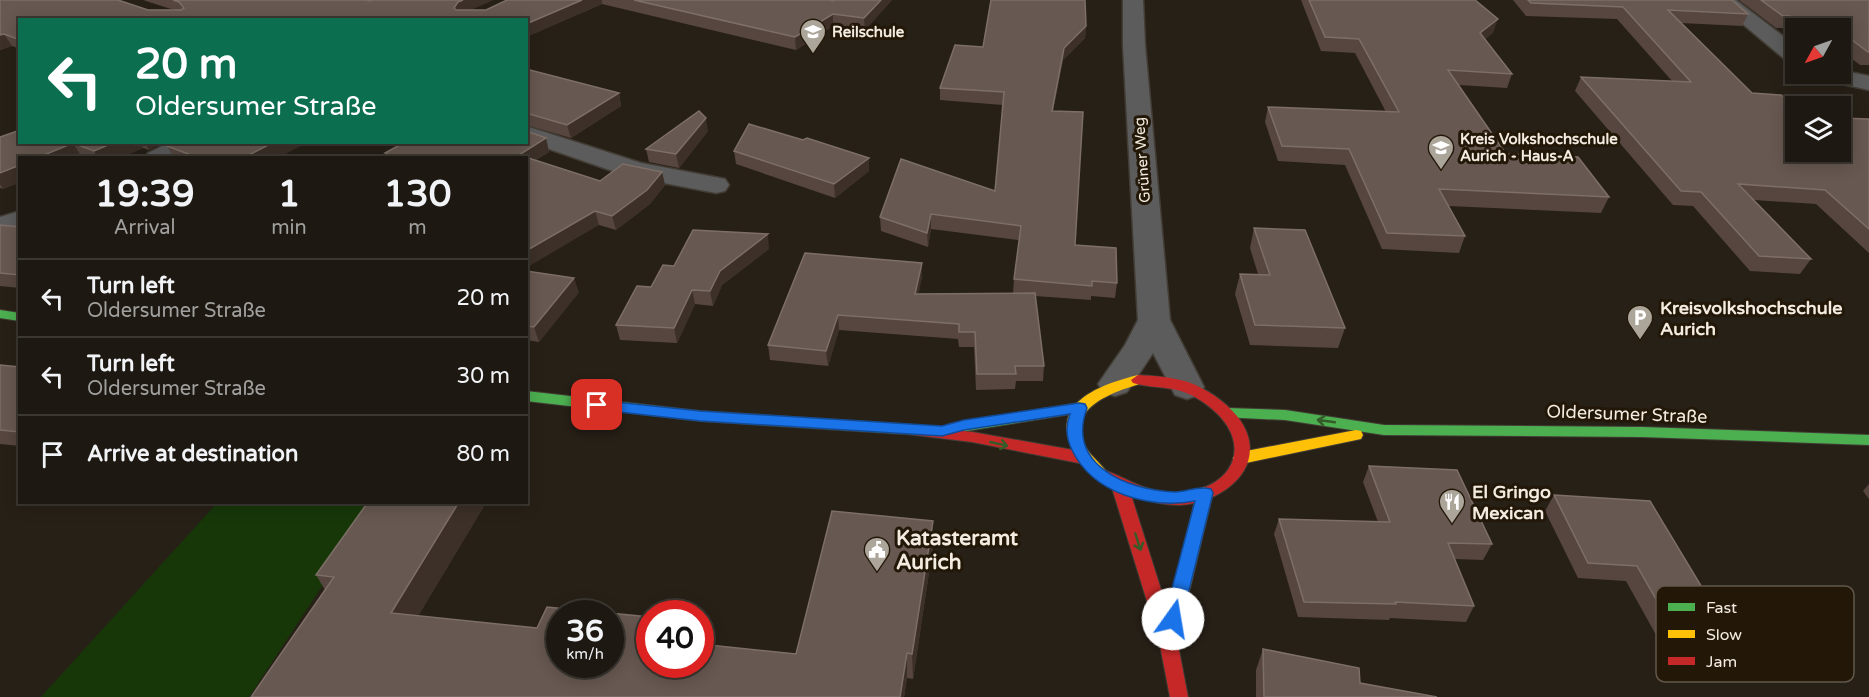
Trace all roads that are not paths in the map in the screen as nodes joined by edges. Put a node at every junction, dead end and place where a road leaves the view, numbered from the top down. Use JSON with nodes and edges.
{"nodes":[{"id":1,"x":1133,"y":0,"type":"edge"},
{"id":2,"x":1724,"y":0,"type":"edge"},
{"id":3,"x":1785,"y":48,"type":"edge"},
{"id":4,"x":1851,"y":79,"type":"edge"},
{"id":5,"x":1869,"y":83,"type":"edge"},
{"id":6,"x":528,"y":134,"type":"edge"},
{"id":7,"x":187,"y":144,"type":"edge"},
{"id":8,"x":161,"y":156,"type":"edge"},
{"id":9,"x":716,"y":185,"type":"dead end"},
{"id":10,"x":18,"y":220,"type":"edge"},
{"id":11,"x":0,"y":227,"type":"edge"},
{"id":12,"x":0,"y":314,"type":"edge"},
{"id":13,"x":18,"y":317,"type":"edge"},
{"id":14,"x":1154,"y":320,"type":"junction"},
{"id":15,"x":1114,"y":384,"type":"junction"},
{"id":16,"x":1187,"y":387,"type":"junction"},
{"id":17,"x":528,"y":396,"type":"edge"},
{"id":18,"x":1079,"y":408,"type":"junction"},
{"id":19,"x":1227,"y":413,"type":"junction"},
{"id":20,"x":1384,"y":430,"type":"junction"},
{"id":21,"x":942,"y":431,"type":"junction"},
{"id":22,"x":1869,"y":440,"type":"edge"},
{"id":23,"x":1084,"y":458,"type":"junction"},
{"id":24,"x":1241,"y":458,"type":"junction"},
{"id":25,"x":1120,"y":487,"type":"junction"},
{"id":26,"x":1205,"y":493,"type":"junction"},
{"id":27,"x":1168,"y":640,"type":"junction"},
{"id":28,"x":1179,"y":697,"type":"edge"}],
"edges":[{"from":1,"to":14,"type":"street","name":"Grüner Weg"},
{"from":2,"to":3,"type":"street"},
{"from":4,"to":5,"type":"street"},
{"from":6,"to":9,"type":"street"},
{"from":7,"to":8,"type":"street"},
{"from":10,"to":11,"type":"street"},
{"from":12,"to":13,"type":"main road"},
{"from":14,"to":15,"type":"street"},
{"from":14,"to":16,"type":"street","name":"Grüner Weg"},
{"from":15,"to":16,"type":"main road"},
{"from":15,"to":18,"type":"main road"},
{"from":16,"to":19,"type":"main road"},
{"from":17,"to":21,"type":"main road"},
{"from":18,"to":21,"type":"main road"},
{"from":18,"to":23,"type":"main road"},
{"from":20,"to":19,"type":"main road","name":"Oldersumer Straße","one_way":true},
{"from":19,"to":24,"type":"main road"},
{"from":20,"to":22,"type":"main road","name":"Oldersumer Straße"},
{"from":20,"to":24,"type":"main road","name":"Oldersumer Straße"},
{"from":21,"to":23,"type":"main road","one_way":true},
{"from":23,"to":25,"type":"main road"},
{"from":24,"to":26,"type":"main road"},
{"from":25,"to":26,"type":"main road"},
{"from":25,"to":27,"type":"main road","one_way":true},
{"from":26,"to":27,"type":"main road"},
{"from":27,"to":28,"type":"main road"}]}
